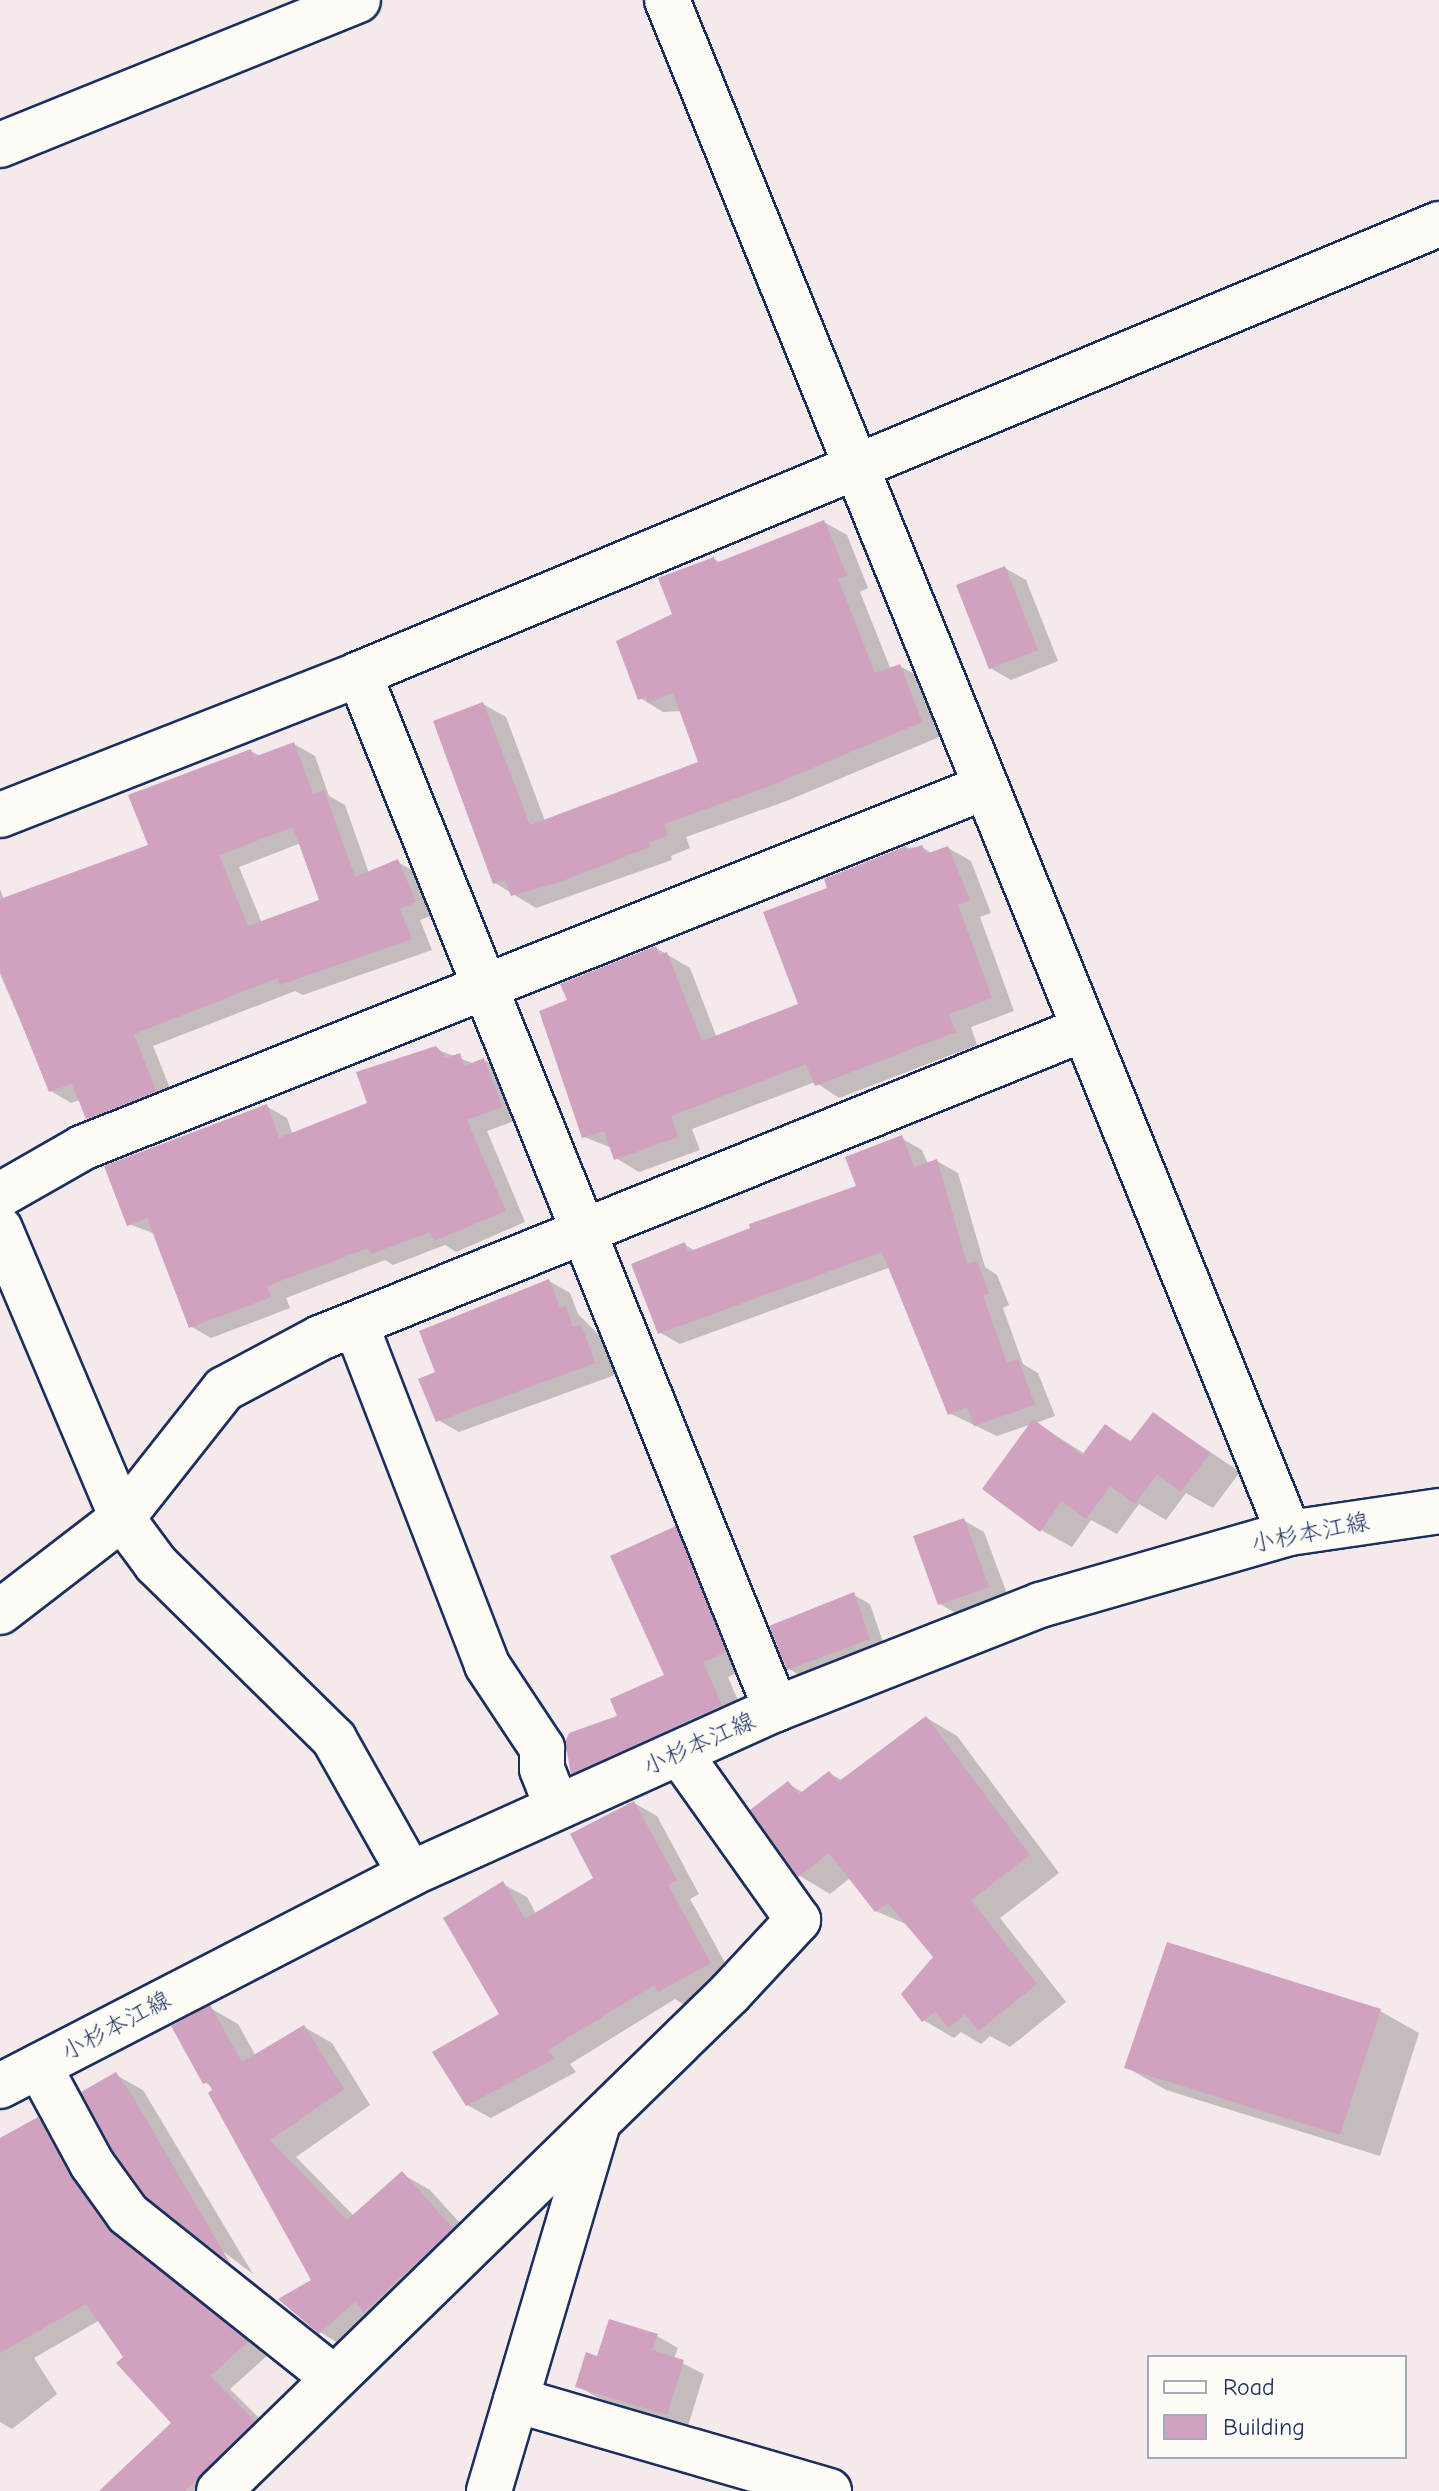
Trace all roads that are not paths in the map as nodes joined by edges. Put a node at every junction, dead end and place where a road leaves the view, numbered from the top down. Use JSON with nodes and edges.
{"nodes":[{"id":1,"x":358,"y":0,"type":"edge"},
{"id":2,"x":667,"y":0,"type":"edge"},
{"id":3,"x":0,"y":145,"type":"edge"},
{"id":4,"x":1439,"y":224,"type":"edge"},
{"id":5,"x":857,"y":469,"type":"junction"},
{"id":6,"x":359,"y":674,"type":"junction"},
{"id":7,"x":983,"y":788,"type":"junction"},
{"id":8,"x":0,"y":815,"type":"edge"},
{"id":9,"x":487,"y":984,"type":"junction"},
{"id":10,"x":1081,"y":1030,"type":"junction"},
{"id":11,"x":0,"y":1195,"type":"edge"},
{"id":12,"x":0,"y":1229,"type":"edge"},
{"id":13,"x":586,"y":1232,"type":"junction"},
{"id":14,"x":356,"y":1325,"type":"junction"},
{"id":15,"x":1439,"y":1511,"type":"edge"},
{"id":16,"x":122,"y":1518,"type":"junction"},
{"id":17,"x":1289,"y":1533,"type":"junction"},
{"id":18,"x":0,"y":1612,"type":"edge"},
{"id":19,"x":776,"y":1709,"type":"junction"},
{"id":20,"x":680,"y":1754,"type":"junction"},
{"id":21,"x":557,"y":1807,"type":"junction"},
{"id":22,"x":410,"y":1874,"type":"junction"},
{"id":23,"x":39,"y":2066,"type":"junction"},
{"id":24,"x":0,"y":2086,"type":"edge"},
{"id":25,"x":598,"y":2119,"type":"junction"},
{"id":26,"x":334,"y":2378,"type":"junction"},
{"id":27,"x":516,"y":2400,"type":"junction"},
{"id":28,"x":219,"y":2491,"type":"edge"},
{"id":29,"x":489,"y":2491,"type":"edge"},
{"id":30,"x":829,"y":2491,"type":"edge"}],
"edges":[{"from":1,"to":3,"type":"street"},
{"from":2,"to":5,"type":"street"},
{"from":4,"to":5,"type":"street"},
{"from":5,"to":6,"type":"street"},
{"from":5,"to":7,"type":"street"},
{"from":6,"to":8,"type":"street"},
{"from":6,"to":9,"type":"street"},
{"from":7,"to":9,"type":"street"},
{"from":7,"to":10,"type":"street"},
{"from":9,"to":11,"type":"street"},
{"from":9,"to":13,"type":"street"},
{"from":10,"to":13,"type":"street"},
{"from":10,"to":17,"type":"street"},
{"from":12,"to":16,"type":"street"},
{"from":13,"to":14,"type":"street"},
{"from":13,"to":19,"type":"street"},
{"from":14,"to":16,"type":"street"},
{"from":14,"to":21,"type":"street"},
{"from":15,"to":17,"type":"street","name":"小杉本江線"},
{"from":16,"to":18,"type":"street"},
{"from":16,"to":22,"type":"street"},
{"from":17,"to":19,"type":"street","name":"小杉本江線"},
{"from":19,"to":20,"type":"street","name":"小杉本江線"},
{"from":20,"to":21,"type":"street","name":"小杉本江線"},
{"from":20,"to":25,"type":"street"},
{"from":21,"to":22,"type":"street","name":"小杉本江線"},
{"from":22,"to":23,"type":"street","name":"小杉本江線"},
{"from":23,"to":24,"type":"street","name":"小杉本江線"},
{"from":23,"to":26,"type":"street"},
{"from":25,"to":26,"type":"street"},
{"from":25,"to":27,"type":"street"},
{"from":26,"to":28,"type":"street"},
{"from":27,"to":29,"type":"street"},
{"from":27,"to":30,"type":"street"}]}
